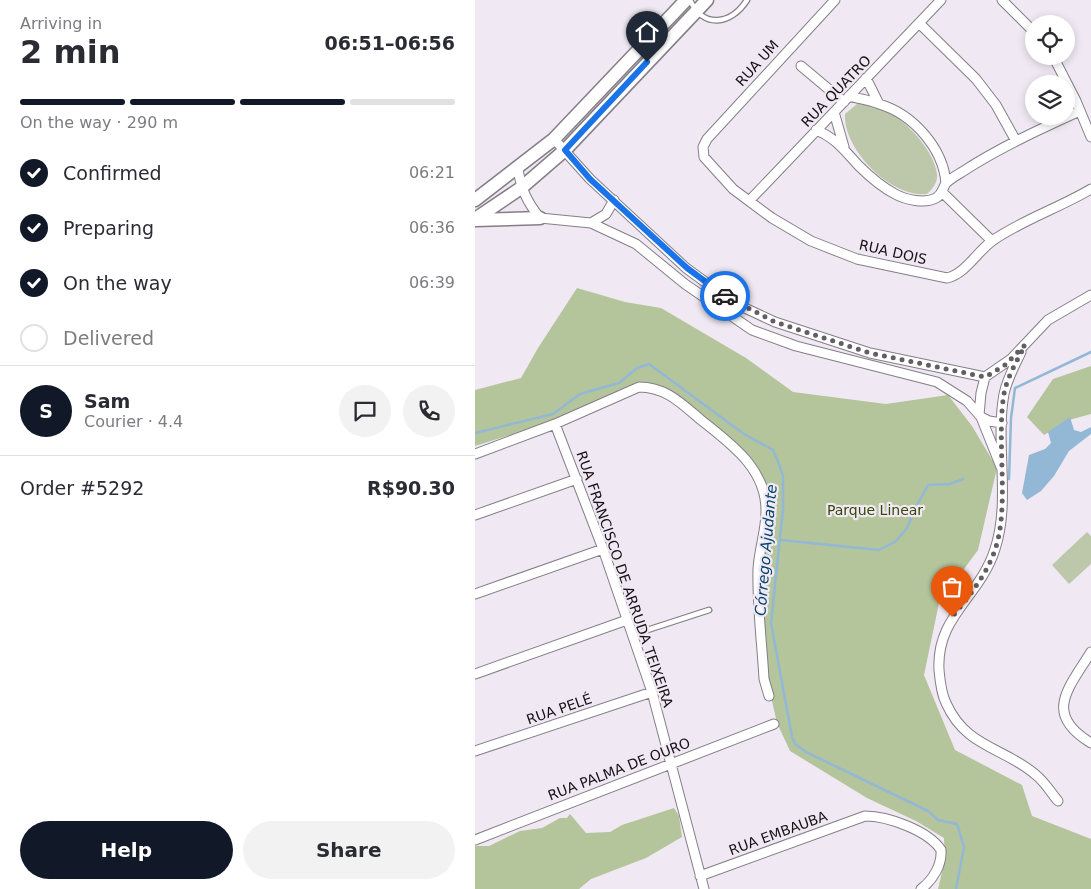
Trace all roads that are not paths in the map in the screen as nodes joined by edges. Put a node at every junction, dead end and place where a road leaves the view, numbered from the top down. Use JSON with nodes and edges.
{"nodes":[{"id":1,"x":688,"y":0,"type":"edge"},
{"id":2,"x":707,"y":0,"type":"edge"},
{"id":3,"x":747,"y":0,"type":"edge"},
{"id":4,"x":835,"y":0,"type":"edge"},
{"id":5,"x":941,"y":0,"type":"edge"},
{"id":6,"x":1002,"y":0,"type":"edge"},
{"id":7,"x":696,"y":12,"type":"junction"},
{"id":8,"x":919,"y":23,"type":"junction"},
{"id":9,"x":1025,"y":23,"type":"edge"},
{"id":10,"x":1057,"y":65,"type":"edge"},
{"id":11,"x":801,"y":66,"type":"dead end"},
{"id":12,"x":866,"y":78,"type":"junction"},
{"id":13,"x":846,"y":99,"type":"junction"},
{"id":14,"x":879,"y":104,"type":"junction"},
{"id":15,"x":1080,"y":111,"type":"junction"},
{"id":16,"x":834,"y":112,"type":"junction"},
{"id":17,"x":816,"y":130,"type":"junction"},
{"id":18,"x":1091,"y":137,"type":"edge"},
{"id":19,"x":554,"y":140,"type":"junction"},
{"id":20,"x":1016,"y":141,"type":"junction"},
{"id":21,"x":703,"y":147,"type":"joint"},
{"id":22,"x":565,"y":150,"type":"junction"},
{"id":23,"x":845,"y":150,"type":"junction"},
{"id":24,"x":944,"y":167,"type":"junction"},
{"id":25,"x":518,"y":169,"type":"junction"},
{"id":26,"x":961,"y":172,"type":"junction"},
{"id":27,"x":946,"y":183,"type":"junction"},
{"id":28,"x":521,"y":188,"type":"junction"},
{"id":29,"x":1091,"y":189,"type":"edge"},
{"id":30,"x":943,"y":193,"type":"junction"},
{"id":31,"x":475,"y":200,"type":"edge"},
{"id":32,"x":614,"y":200,"type":"junction"},
{"id":33,"x":750,"y":200,"type":"junction"},
{"id":34,"x":541,"y":218,"type":"junction"},
{"id":35,"x":475,"y":220,"type":"edge"},
{"id":36,"x":591,"y":223,"type":"junction"},
{"id":37,"x":992,"y":241,"type":"junction"},
{"id":38,"x":1091,"y":295,"type":"edge"},
{"id":39,"x":1025,"y":345,"type":"junction"},
{"id":40,"x":985,"y":377,"type":"junction"},
{"id":41,"x":980,"y":416,"type":"junction"},
{"id":42,"x":1002,"y":423,"type":"junction"},
{"id":43,"x":555,"y":424,"type":"junction"},
{"id":44,"x":475,"y":454,"type":"edge"},
{"id":45,"x":1001,"y":467,"type":"junction"},
{"id":46,"x":577,"y":478,"type":"junction"},
{"id":47,"x":475,"y":515,"type":"edge"},
{"id":48,"x":603,"y":549,"type":"junction"},
{"id":49,"x":475,"y":594,"type":"edge"},
{"id":50,"x":709,"y":610,"type":"dead end"},
{"id":51,"x":627,"y":620,"type":"junction"},
{"id":52,"x":632,"y":635,"type":"junction"},
{"id":53,"x":1091,"y":653,"type":"edge"},
{"id":54,"x":475,"y":674,"type":"edge"},
{"id":55,"x":652,"y":692,"type":"junction"},
{"id":56,"x":769,"y":696,"type":"dead end"},
{"id":57,"x":774,"y":724,"type":"dead end"},
{"id":58,"x":1091,"y":743,"type":"edge"},
{"id":59,"x":475,"y":751,"type":"edge"},
{"id":60,"x":670,"y":764,"type":"junction"},
{"id":61,"x":1058,"y":801,"type":"dead end"},
{"id":62,"x":475,"y":840,"type":"edge"},
{"id":63,"x":700,"y":876,"type":"junction"},
{"id":64,"x":704,"y":889,"type":"edge"},
{"id":65,"x":921,"y":889,"type":"edge"}],
"edges":[{"from":1,"to":7,"type":"lane"},
{"from":1,"to":19,"type":"street"},
{"from":2,"to":7,"type":"street"},
{"from":3,"to":7,"type":"lane"},
{"from":4,"to":21,"type":"street","name":"RUA UM"},
{"from":5,"to":8,"type":"street","name":"RUA QUATRO"},
{"from":6,"to":9,"type":"street"},
{"from":7,"to":22,"type":"street"},
{"from":8,"to":12,"type":"street","name":"RUA QUATRO"},
{"from":8,"to":20,"type":"street"},
{"from":10,"to":15,"type":"street"},
{"from":11,"to":13,"type":"street"},
{"from":12,"to":13,"type":"street","name":"RUA QUATRO"},
{"from":12,"to":14,"type":"street"},
{"from":13,"to":14,"type":"street"},
{"from":13,"to":16,"type":"street","name":"RUA QUATRO"},
{"from":14,"to":24,"type":"street"},
{"from":15,"to":18,"type":"street"},
{"from":15,"to":20,"type":"street"},
{"from":16,"to":17,"type":"street","name":"RUA QUATRO"},
{"from":16,"to":23,"type":"street"},
{"from":17,"to":23,"type":"street"},
{"from":17,"to":33,"type":"street","name":"RUA QUATRO"},
{"from":19,"to":22,"type":"street"},
{"from":19,"to":25,"type":"street"},
{"from":20,"to":26,"type":"street"},
{"from":21,"to":33,"type":"street","name":"RUA DOIS"},
{"from":22,"to":28,"type":"street"},
{"from":22,"to":32,"type":"street"},
{"from":23,"to":30,"type":"street"},
{"from":24,"to":26,"type":"street"},
{"from":24,"to":27,"type":"street"},
{"from":25,"to":28,"type":"street"},
{"from":25,"to":31,"type":"street"},
{"from":26,"to":27,"type":"street"},
{"from":27,"to":30,"type":"street"},
{"from":28,"to":34,"type":"street"},
{"from":28,"to":35,"type":"street"},
{"from":29,"to":37,"type":"street","name":"RUA DOIS"},
{"from":30,"to":37,"type":"street"},
{"from":32,"to":36,"type":"street"},
{"from":32,"to":40,"type":"street"},
{"from":33,"to":37,"type":"street","name":"RUA DOIS"},
{"from":34,"to":35,"type":"street"},
{"from":34,"to":36,"type":"street"},
{"from":36,"to":41,"type":"street"},
{"from":38,"to":39,"type":"street"},
{"from":39,"to":40,"type":"street"},
{"from":39,"to":42,"type":"street"},
{"from":40,"to":41,"type":"street"},
{"from":41,"to":42,"type":"street"},
{"from":41,"to":45,"type":"street"},
{"from":42,"to":45,"type":"street"},
{"from":43,"to":44,"type":"street"},
{"from":43,"to":46,"type":"street","name":"RUA FRANCISCO DE ARRUDA TEIXEIRA"},
{"from":43,"to":56,"type":"street"},
{"from":45,"to":61,"type":"street"},
{"from":46,"to":47,"type":"street"},
{"from":46,"to":48,"type":"street","name":"RUA FRANCISCO DE ARRUDA TEIXEIRA"},
{"from":48,"to":49,"type":"street"},
{"from":48,"to":51,"type":"street","name":"RUA FRANCISCO DE ARRUDA TEIXEIRA"},
{"from":50,"to":52,"type":"lane"},
{"from":51,"to":52,"type":"street","name":"RUA FRANCISCO DE ARRUDA TEIXEIRA"},
{"from":51,"to":54,"type":"street"},
{"from":52,"to":55,"type":"street","name":"RUA FRANCISCO DE ARRUDA TEIXEIRA"},
{"from":53,"to":58,"type":"street"},
{"from":55,"to":59,"type":"street","name":"RUA PELÉ"},
{"from":55,"to":60,"type":"street","name":"RUA FRANCISCO DE ARRUDA TEIXEIRA"},
{"from":57,"to":60,"type":"street","name":"RUA PALMA DE OURO"},
{"from":60,"to":62,"type":"street","name":"RUA PALMA DE OURO"},
{"from":60,"to":63,"type":"street","name":"RUA FRANCISCO DE ARRUDA TEIXEIRA"},
{"from":63,"to":64,"type":"street","name":"RUA FRANCISCO DE ARRUDA TEIXEIRA"},
{"from":63,"to":65,"type":"street","name":"RUA EMBAUBA"}]}
